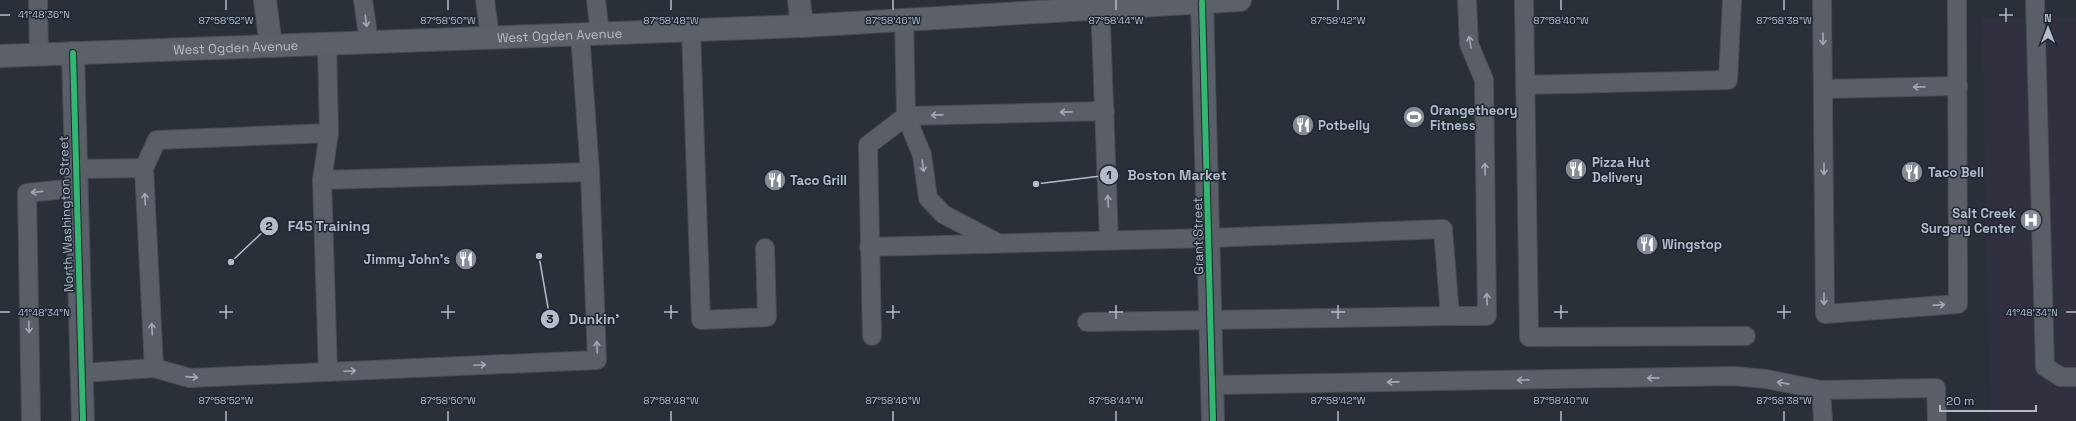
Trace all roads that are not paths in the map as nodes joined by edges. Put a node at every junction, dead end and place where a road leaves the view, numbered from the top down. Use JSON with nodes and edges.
{"nodes":[{"id":1,"x":38,"y":0,"type":"edge"},
{"id":2,"x":265,"y":0,"type":"edge"},
{"id":3,"x":363,"y":0,"type":"edge"},
{"id":4,"x":484,"y":0,"type":"edge"},
{"id":5,"x":596,"y":0,"type":"edge"},
{"id":6,"x":799,"y":0,"type":"edge"},
{"id":7,"x":1240,"y":0,"type":"edge"},
{"id":8,"x":1467,"y":0,"type":"edge"},
{"id":9,"x":1524,"y":0,"type":"edge"},
{"id":10,"x":1732,"y":0,"type":"edge"},
{"id":11,"x":1822,"y":0,"type":"edge"},
{"id":12,"x":1957,"y":0,"type":"edge"},
{"id":13,"x":2035,"y":0,"type":"edge"},
{"id":14,"x":1202,"y":1,"type":"edge"},
{"id":15,"x":1100,"y":4,"type":"edge"},
{"id":16,"x":1028,"y":6,"type":"edge"},
{"id":17,"x":904,"y":19,"type":"junction"},
{"id":18,"x":802,"y":26,"type":"junction"},
{"id":19,"x":691,"y":30,"type":"junction"},
{"id":20,"x":590,"y":34,"type":"junction"},
{"id":21,"x":490,"y":37,"type":"junction"},
{"id":22,"x":369,"y":42,"type":"junction"},
{"id":23,"x":327,"y":44,"type":"junction"},
{"id":24,"x":271,"y":46,"type":"junction"},
{"id":25,"x":73,"y":54,"type":"junction"},
{"id":26,"x":40,"y":55,"type":"junction"},
{"id":27,"x":0,"y":56,"type":"edge"},
{"id":28,"x":1525,"y":85,"type":"junction"},
{"id":29,"x":1958,"y":86,"type":"junction"},
{"id":30,"x":1823,"y":89,"type":"junction"},
{"id":31,"x":1106,"y":111,"type":"junction"},
{"id":32,"x":906,"y":116,"type":"junction"},
{"id":33,"x":329,"y":133,"type":"junction"},
{"id":34,"x":144,"y":168,"type":"junction"},
{"id":35,"x":590,"y":172,"type":"junction"},
{"id":36,"x":75,"y":178,"type":"junction"},
{"id":37,"x":322,"y":180,"type":"junction"},
{"id":38,"x":1209,"y":238,"type":"junction"},
{"id":39,"x":1109,"y":240,"type":"junction"},
{"id":40,"x":999,"y":243,"type":"junction"},
{"id":41,"x":869,"y":247,"type":"junction"},
{"id":42,"x":765,"y":248,"type":"dead end"},
{"id":43,"x":1450,"y":316,"type":"junction"},
{"id":44,"x":1211,"y":321,"type":"junction"},
{"id":45,"x":1087,"y":322,"type":"dead end"},
{"id":46,"x":872,"y":336,"type":"dead end"},
{"id":47,"x":1746,"y":336,"type":"dead end"},
{"id":48,"x":154,"y":368,"type":"junction"},
{"id":49,"x":328,"y":372,"type":"junction"},
{"id":50,"x":82,"y":373,"type":"junction"},
{"id":51,"x":2076,"y":377,"type":"edge"},
{"id":52,"x":1212,"y":385,"type":"junction"},
{"id":53,"x":1821,"y":390,"type":"junction"},
{"id":54,"x":31,"y":421,"type":"edge"},
{"id":55,"x":83,"y":421,"type":"edge"},
{"id":56,"x":1213,"y":421,"type":"edge"},
{"id":57,"x":1823,"y":421,"type":"edge"},
{"id":58,"x":1937,"y":421,"type":"edge"}],
"edges":[{"from":1,"to":26,"type":"lane"},
{"from":2,"to":24,"type":"street"},
{"from":3,"to":22,"type":"lane","one_way":true},
{"from":4,"to":21,"type":"lane"},
{"from":5,"to":20,"type":"lane"},
{"from":6,"to":18,"type":"street"},
{"from":7,"to":14,"type":"main road","name":"West Ogden Avenue"},
{"from":43,"to":8,"type":"lane","one_way":true},
{"from":9,"to":28,"type":"lane"},
{"from":10,"to":28,"type":"lane"},
{"from":11,"to":30,"type":"lane","one_way":true},
{"from":12,"to":29,"type":"lane"},
{"from":13,"to":51,"type":"lane"},
{"from":14,"to":15,"type":"main road","name":"West Ogden Avenue"},
{"from":14,"to":38,"type":"street","name":"Grant Street"},
{"from":15,"to":16,"type":"main road","name":"West Ogden Avenue"},
{"from":15,"to":31,"type":"lane"},
{"from":16,"to":17,"type":"main road","name":"West Ogden Avenue"},
{"from":17,"to":18,"type":"main road","name":"West Ogden Avenue"},
{"from":17,"to":32,"type":"lane"},
{"from":18,"to":19,"type":"main road","name":"West Ogden Avenue"},
{"from":19,"to":20,"type":"main road","name":"West Ogden Avenue"},
{"from":19,"to":42,"type":"lane"},
{"from":20,"to":21,"type":"main road","name":"West Ogden Avenue"},
{"from":20,"to":35,"type":"lane"},
{"from":21,"to":22,"type":"main road","name":"West Ogden Avenue"},
{"from":22,"to":23,"type":"main road","name":"West Ogden Avenue"},
{"from":23,"to":24,"type":"main road","name":"West Ogden Avenue"},
{"from":23,"to":33,"type":"lane"},
{"from":24,"to":25,"type":"main road","name":"West Ogden Avenue"},
{"from":25,"to":26,"type":"main road","name":"West Ogden Avenue"},
{"from":25,"to":36,"type":"street","name":"North Washington Street"},
{"from":26,"to":27,"type":"main road","name":"West Ogden Avenue"},
{"from":28,"to":47,"type":"lane"},
{"from":29,"to":30,"type":"lane","one_way":true},
{"from":30,"to":29,"type":"lane","one_way":true},
{"from":31,"to":32,"type":"lane","one_way":true},
{"from":39,"to":31,"type":"lane","one_way":true},
{"from":32,"to":40,"type":"lane","one_way":true},
{"from":32,"to":41,"type":"lane"},
{"from":33,"to":34,"type":"lane"},
{"from":33,"to":37,"type":"lane"},
{"from":34,"to":36,"type":"lane"},
{"from":48,"to":34,"type":"lane","one_way":true},
{"from":35,"to":37,"type":"lane"},
{"from":49,"to":35,"type":"lane","one_way":true},
{"from":36,"to":50,"type":"street","name":"North Washington Street"},
{"from":36,"to":54,"type":"lane","one_way":true},
{"from":37,"to":49,"type":"lane"},
{"from":38,"to":39,"type":"lane"},
{"from":38,"to":43,"type":"lane"},
{"from":38,"to":44,"type":"street","name":"Grant Street"},
{"from":39,"to":40,"type":"lane"},
{"from":40,"to":41,"type":"lane"},
{"from":41,"to":46,"type":"lane"},
{"from":43,"to":44,"type":"lane"},
{"from":44,"to":45,"type":"lane"},
{"from":44,"to":52,"type":"street","name":"Grant Street"},
{"from":48,"to":49,"type":"lane","one_way":true},
{"from":48,"to":50,"type":"lane"},
{"from":50,"to":55,"type":"street","name":"North Washington Street"},
{"from":53,"to":52,"type":"lane","one_way":true},
{"from":52,"to":56,"type":"street","name":"Grant Street"},
{"from":53,"to":57,"type":"lane"},
{"from":53,"to":58,"type":"lane"}]}
